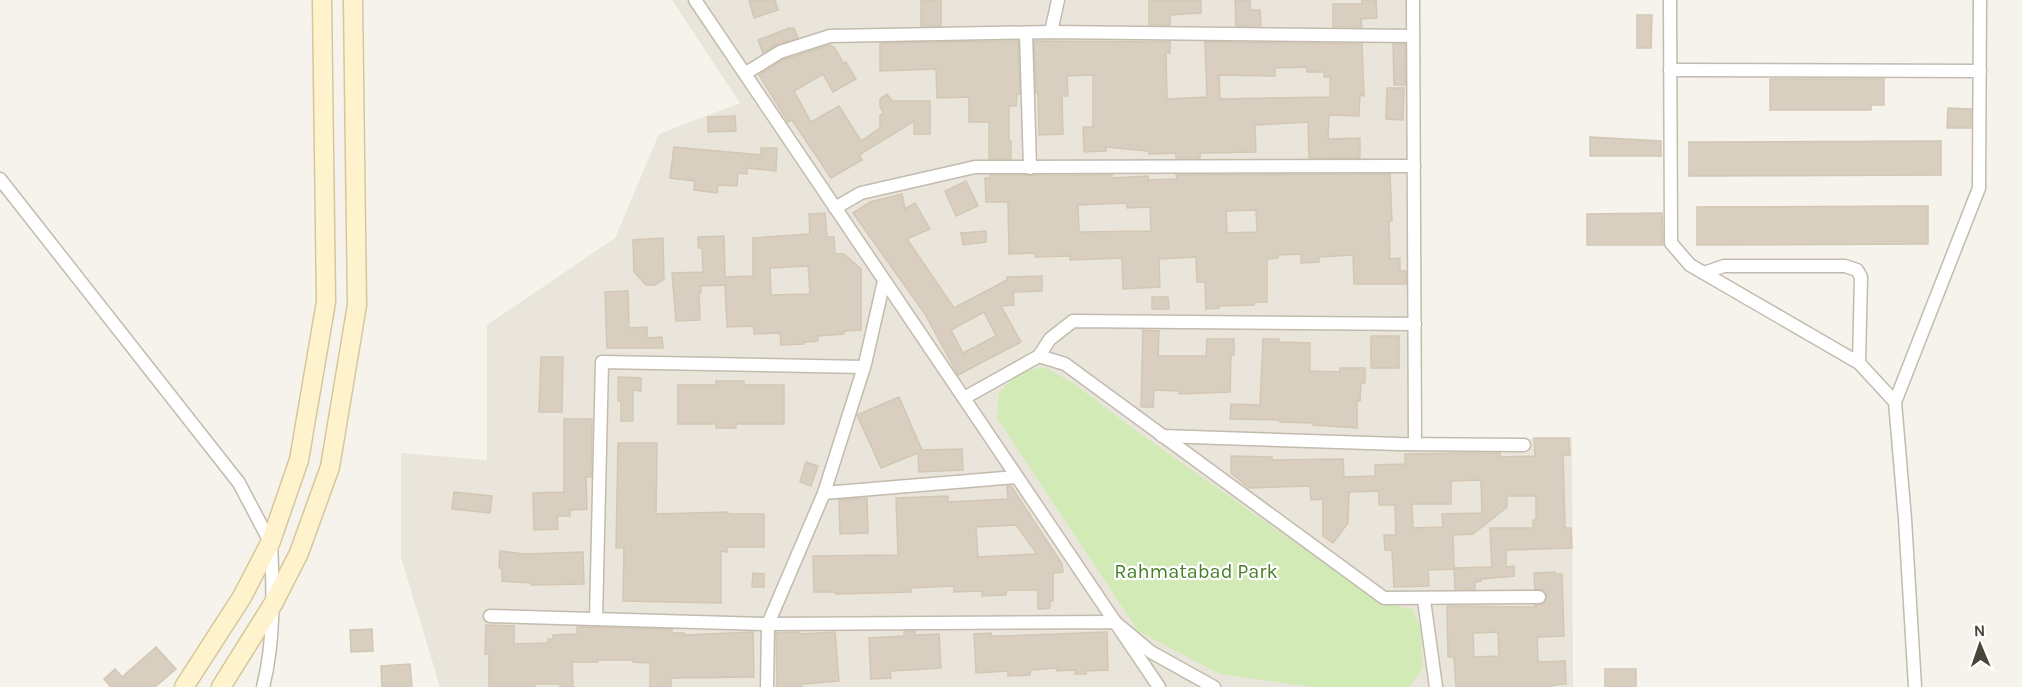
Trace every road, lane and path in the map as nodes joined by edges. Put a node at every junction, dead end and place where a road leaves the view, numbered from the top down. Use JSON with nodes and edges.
{"nodes":[{"id":1,"x":322,"y":0,"type":"edge"},
{"id":2,"x":353,"y":0,"type":"edge"},
{"id":3,"x":695,"y":0,"type":"edge"},
{"id":4,"x":1058,"y":0,"type":"edge"},
{"id":5,"x":1413,"y":0,"type":"edge"},
{"id":6,"x":1670,"y":0,"type":"edge"},
{"id":7,"x":1980,"y":0,"type":"edge"},
{"id":8,"x":1052,"y":32,"type":"junction"},
{"id":9,"x":1026,"y":33,"type":"junction"},
{"id":10,"x":1413,"y":36,"type":"junction"},
{"id":11,"x":1670,"y":70,"type":"junction"},
{"id":12,"x":1980,"y":71,"type":"junction"},
{"id":13,"x":746,"y":73,"type":"junction"},
{"id":14,"x":1414,"y":166,"type":"junction"},
{"id":15,"x":1030,"y":168,"type":"junction"},
{"id":16,"x":0,"y":179,"type":"edge"},
{"id":17,"x":835,"y":208,"type":"junction"},
{"id":18,"x":1704,"y":273,"type":"junction"},
{"id":19,"x":884,"y":281,"type":"junction"},
{"id":20,"x":1415,"y":324,"type":"junction"},
{"id":21,"x":1039,"y":356,"type":"junction"},
{"id":22,"x":1859,"y":363,"type":"junction"},
{"id":23,"x":864,"y":367,"type":"junction"},
{"id":24,"x":964,"y":398,"type":"junction"},
{"id":25,"x":1894,"y":402,"type":"junction"},
{"id":26,"x":1161,"y":436,"type":"junction"},
{"id":27,"x":1415,"y":444,"type":"junction"},
{"id":28,"x":1524,"y":445,"type":"dead end"},
{"id":29,"x":1016,"y":477,"type":"junction"},
{"id":30,"x":824,"y":493,"type":"junction"},
{"id":31,"x":272,"y":541,"type":"junction"},
{"id":32,"x":1539,"y":597,"type":"dead end"},
{"id":33,"x":1424,"y":600,"type":"junction"},
{"id":34,"x":273,"y":604,"type":"junction"},
{"id":35,"x":490,"y":616,"type":"dead end"},
{"id":36,"x":596,"y":619,"type":"junction"},
{"id":37,"x":1115,"y":622,"type":"junction"},
{"id":38,"x":768,"y":624,"type":"junction"},
{"id":39,"x":184,"y":687,"type":"edge"},
{"id":40,"x":221,"y":687,"type":"edge"},
{"id":41,"x":263,"y":687,"type":"edge"},
{"id":42,"x":767,"y":687,"type":"edge"},
{"id":43,"x":1159,"y":687,"type":"edge"},
{"id":44,"x":1214,"y":687,"type":"edge"},
{"id":45,"x":1436,"y":687,"type":"edge"},
{"id":46,"x":1915,"y":687,"type":"edge"}],
"edges":[{"from":1,"to":31,"type":"main road"},
{"from":2,"to":34,"type":"main road"},
{"from":3,"to":13,"type":"street"},
{"from":4,"to":8,"type":"street"},
{"from":5,"to":10,"type":"street"},
{"from":6,"to":11,"type":"street"},
{"from":7,"to":12,"type":"street"},
{"from":8,"to":9,"type":"street"},
{"from":8,"to":10,"type":"street"},
{"from":9,"to":13,"type":"street"},
{"from":9,"to":15,"type":"street"},
{"from":10,"to":14,"type":"street"},
{"from":11,"to":12,"type":"street"},
{"from":11,"to":18,"type":"street"},
{"from":12,"to":25,"type":"street"},
{"from":13,"to":17,"type":"street"},
{"from":14,"to":15,"type":"street"},
{"from":14,"to":20,"type":"street"},
{"from":15,"to":17,"type":"street"},
{"from":16,"to":31,"type":"street"},
{"from":17,"to":19,"type":"street"},
{"from":18,"to":22,"type":"street"},
{"from":18,"to":22,"type":"street"},
{"from":19,"to":23,"type":"street"},
{"from":19,"to":24,"type":"street"},
{"from":20,"to":21,"type":"street"},
{"from":20,"to":27,"type":"street"},
{"from":21,"to":24,"type":"street"},
{"from":21,"to":26,"type":"street"},
{"from":22,"to":25,"type":"street"},
{"from":23,"to":30,"type":"street"},
{"from":23,"to":36,"type":"street"},
{"from":24,"to":29,"type":"street"},
{"from":25,"to":46,"type":"street"},
{"from":26,"to":27,"type":"street"},
{"from":26,"to":33,"type":"street"},
{"from":27,"to":28,"type":"street"},
{"from":29,"to":30,"type":"street"},
{"from":29,"to":37,"type":"street"},
{"from":30,"to":38,"type":"street"},
{"from":31,"to":34,"type":"street"},
{"from":31,"to":39,"type":"main road"},
{"from":32,"to":33,"type":"street"},
{"from":33,"to":45,"type":"street"},
{"from":34,"to":40,"type":"main road"},
{"from":34,"to":41,"type":"street"},
{"from":35,"to":36,"type":"street"},
{"from":36,"to":38,"type":"street"},
{"from":37,"to":38,"type":"street"},
{"from":37,"to":43,"type":"street"},
{"from":37,"to":44,"type":"street"},
{"from":38,"to":42,"type":"street"}]}
